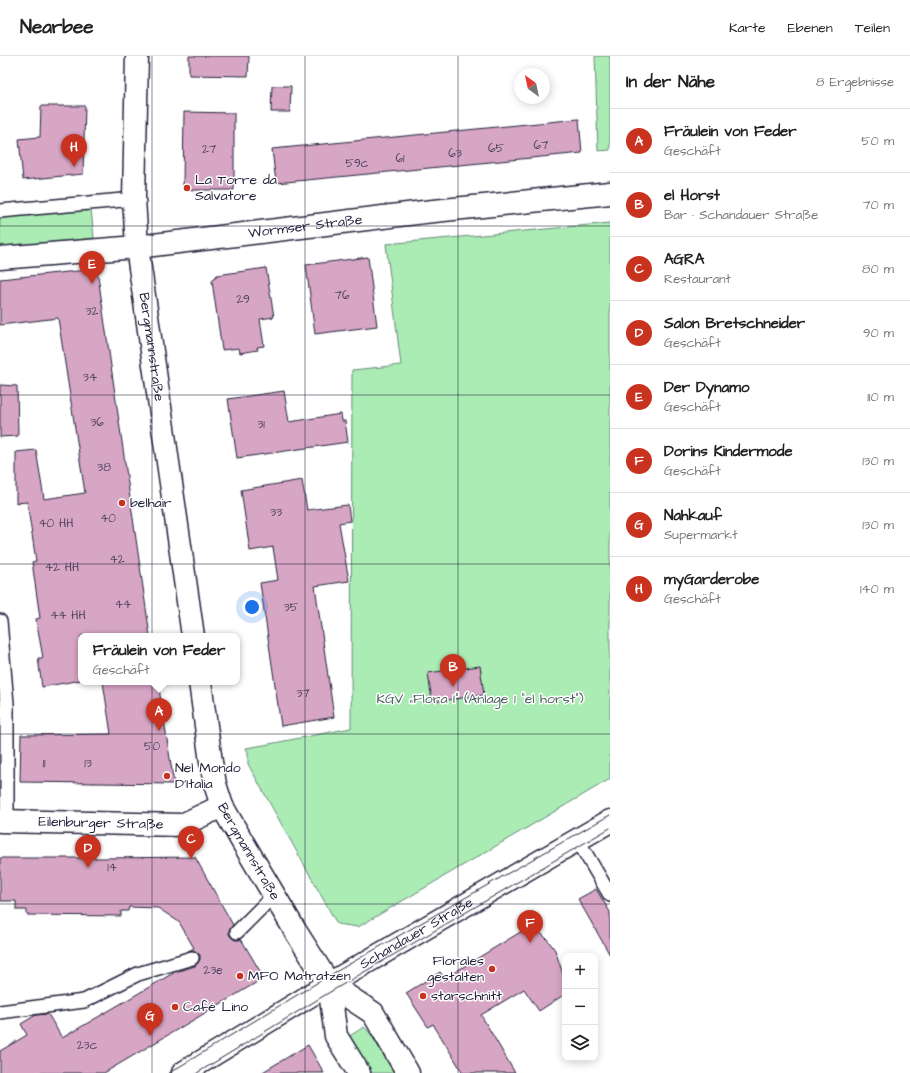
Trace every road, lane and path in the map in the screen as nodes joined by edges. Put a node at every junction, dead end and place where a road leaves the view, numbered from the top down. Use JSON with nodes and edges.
{"nodes":[{"id":1,"x":137,"y":56,"type":"edge"},
{"id":2,"x":610,"y":193,"type":"edge"},
{"id":3,"x":134,"y":199,"type":"junction"},
{"id":4,"x":0,"y":210,"type":"edge"},
{"id":5,"x":137,"y":247,"type":"junction"},
{"id":6,"x":0,"y":258,"type":"edge"},
{"id":7,"x":0,"y":621,"type":"edge"},
{"id":8,"x":193,"y":633,"type":"edge"},
{"id":9,"x":200,"y":685,"type":"edge"},
{"id":10,"x":222,"y":806,"type":"junction"},
{"id":11,"x":3,"y":821,"type":"edge"},
{"id":12,"x":610,"y":821,"type":"edge"},
{"id":13,"x":577,"y":839,"type":"junction"},
{"id":14,"x":274,"y":894,"type":"junction"},
{"id":15,"x":610,"y":895,"type":"edge"},
{"id":16,"x":237,"y":932,"type":"dead end"},
{"id":17,"x":192,"y":958,"type":"dead end"},
{"id":18,"x":329,"y":984,"type":"junction"},
{"id":19,"x":0,"y":1012,"type":"edge"},
{"id":20,"x":183,"y":1073,"type":"edge"},
{"id":21,"x":359,"y":1073,"type":"edge"},
{"id":22,"x":408,"y":1073,"type":"edge"}],
"edges":[{"from":1,"to":3,"type":"street","name":"Bergmannstraße"},
{"from":2,"to":5,"type":"street","name":"Wormser Straße"},
{"from":3,"to":4,"type":"lane"},
{"from":3,"to":5,"type":"street","name":"Bergmannstraße"},
{"from":5,"to":6,"type":"street","name":"Wormser Straße"},
{"from":5,"to":8,"type":"street","name":"Bergmannstraße"},
{"from":7,"to":11,"type":"lane"},
{"from":9,"to":10,"type":"street","name":"Bergmannstraße"},
{"from":10,"to":11,"type":"street","name":"Eilenburger Straße"},
{"from":10,"to":14,"type":"street","name":"Bergmannstraße"},
{"from":12,"to":13,"type":"street","name":"Schandauer Straße"},
{"from":13,"to":15,"type":"lane"},
{"from":13,"to":18,"type":"street","name":"Schandauer Straße"},
{"from":14,"to":16,"type":"lane"},
{"from":14,"to":18,"type":"street","name":"Bergmannstraße"},
{"from":17,"to":19,"type":"lane"},
{"from":18,"to":20,"type":"street","name":"Schandauer Straße"},
{"from":18,"to":21,"type":"street","name":"Bergmannstraße"},
{"from":18,"to":22,"type":"street","name":"Bergmannstraße"}]}
